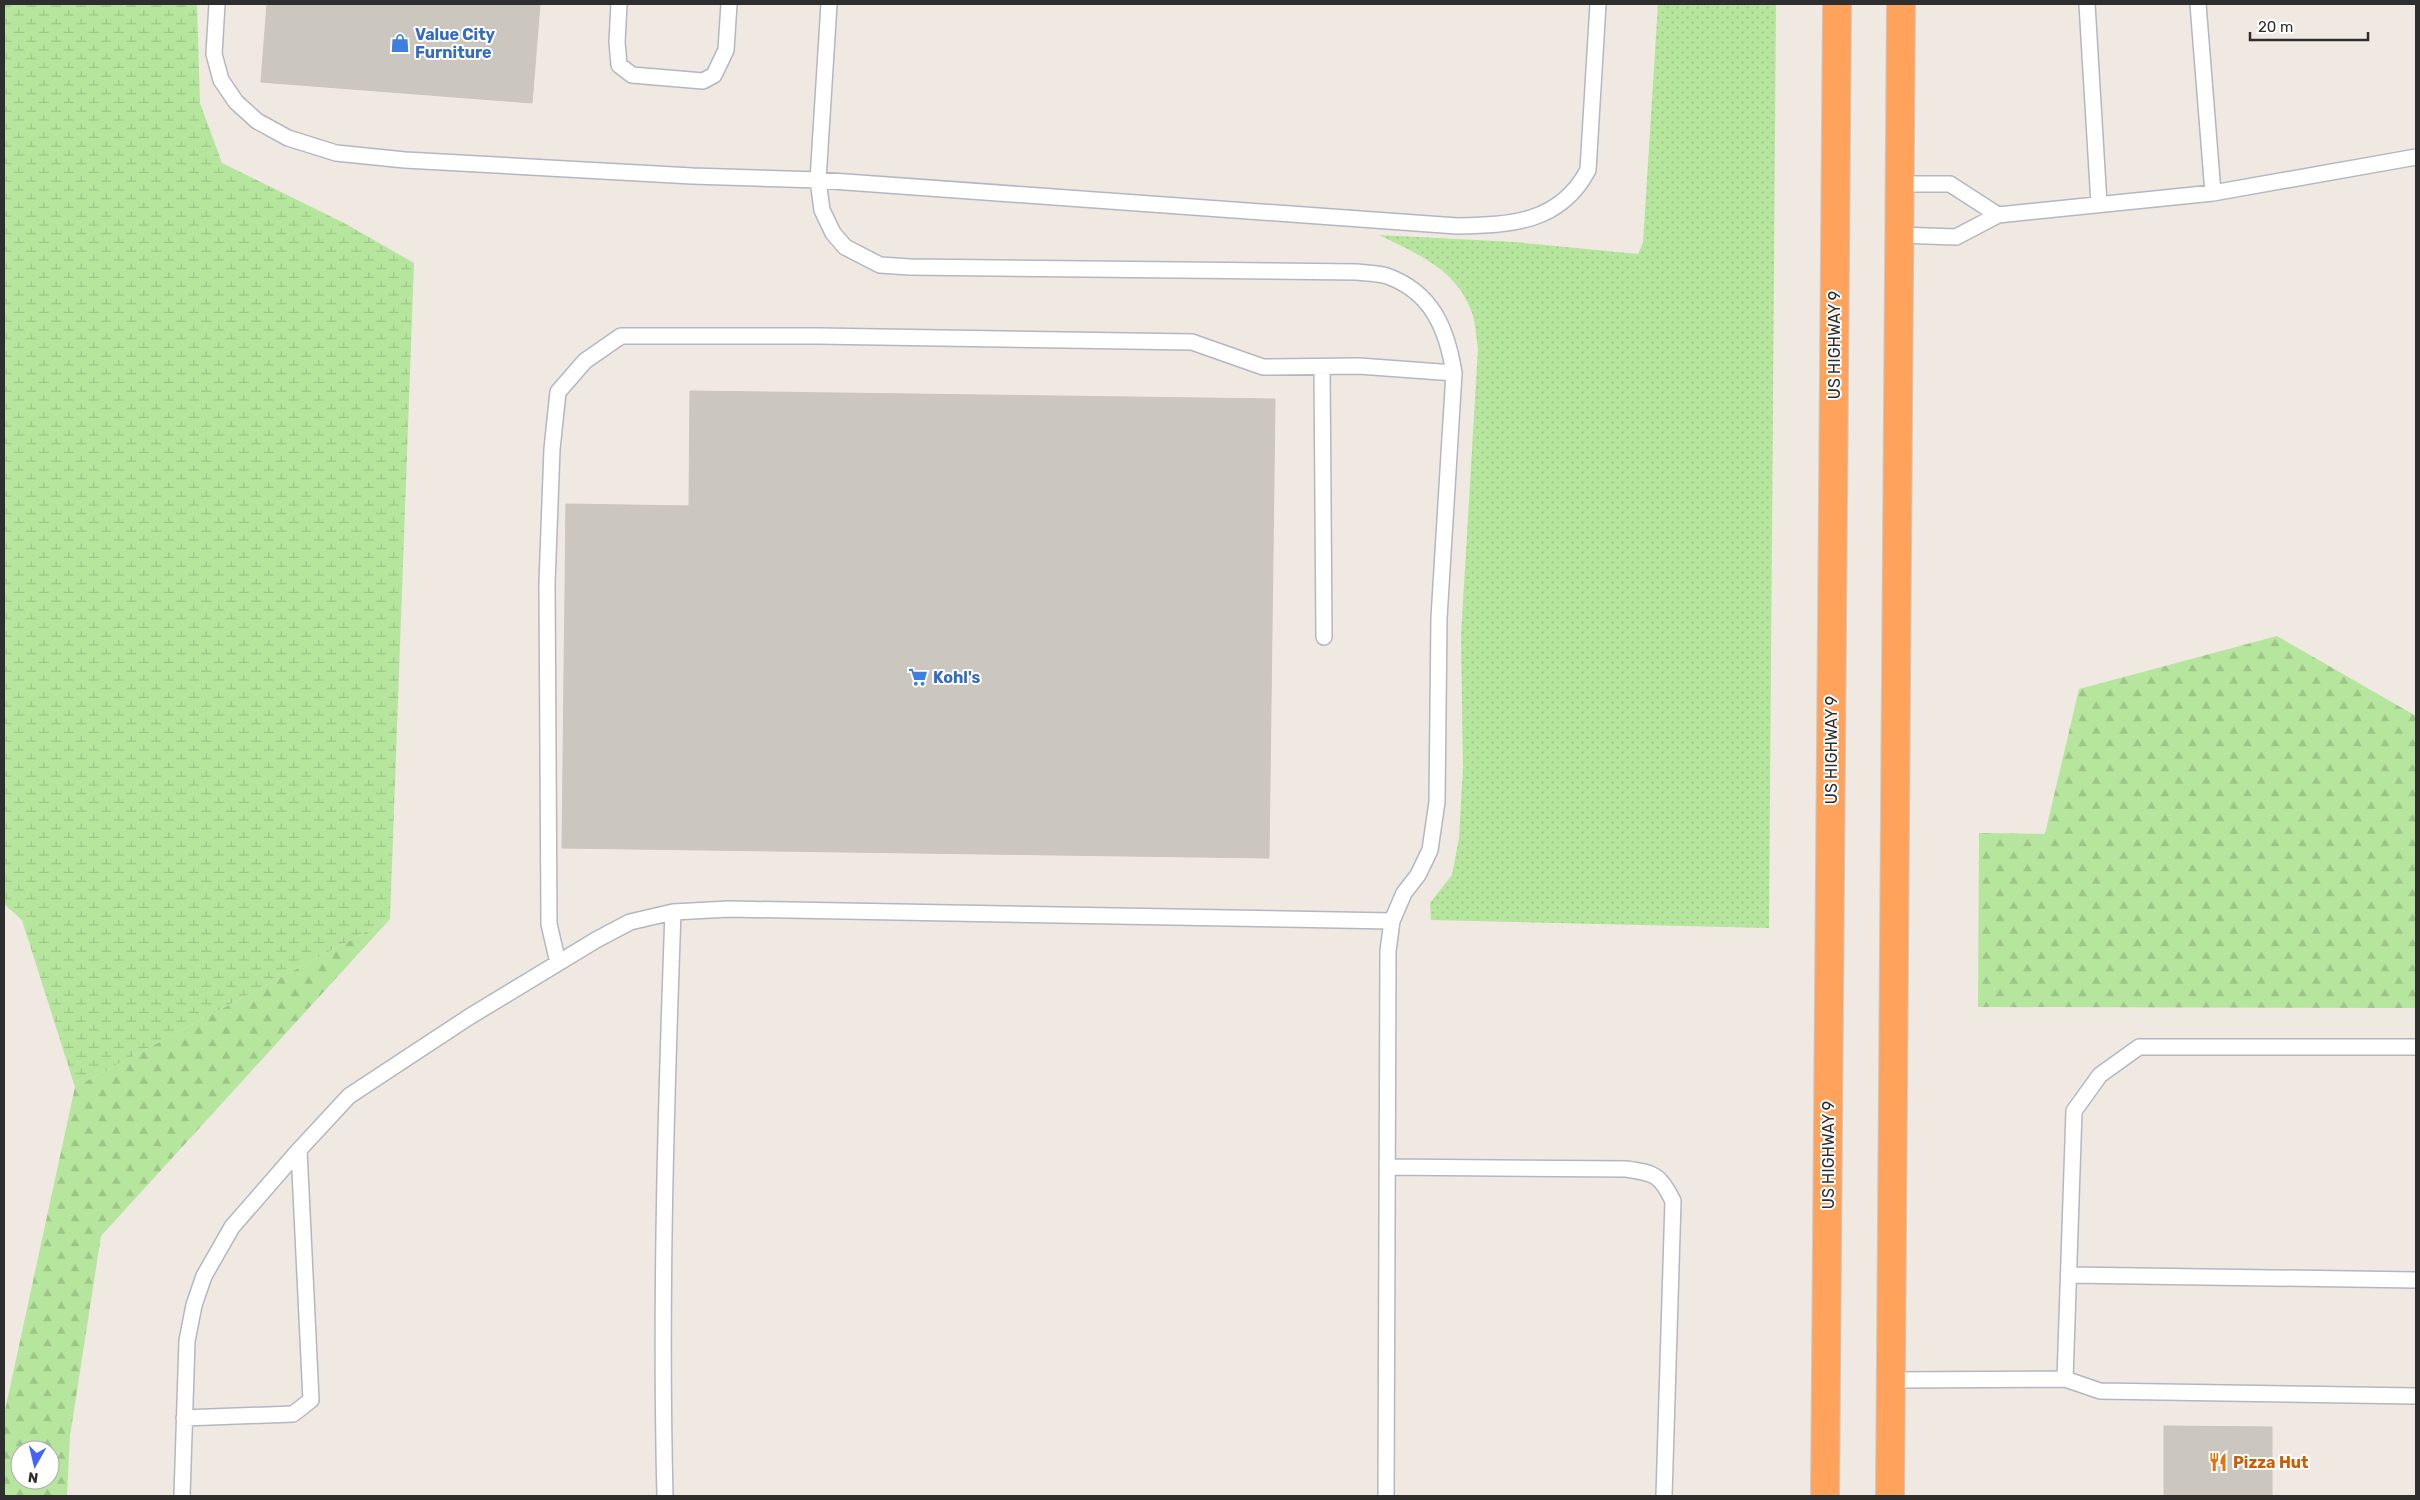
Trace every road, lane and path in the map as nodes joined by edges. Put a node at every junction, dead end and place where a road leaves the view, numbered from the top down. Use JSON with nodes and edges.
{"nodes":[{"id":1,"x":217,"y":4,"type":"edge"},
{"id":2,"x":619,"y":4,"type":"edge"},
{"id":3,"x":729,"y":4,"type":"edge"},
{"id":4,"x":829,"y":4,"type":"edge"},
{"id":5,"x":1598,"y":4,"type":"edge"},
{"id":6,"x":1837,"y":4,"type":"edge"},
{"id":7,"x":1902,"y":4,"type":"edge"},
{"id":8,"x":2087,"y":4,"type":"edge"},
{"id":9,"x":2198,"y":4,"type":"edge"},
{"id":10,"x":2416,"y":157,"type":"edge"},
{"id":11,"x":818,"y":180,"type":"junction"},
{"id":12,"x":1899,"y":184,"type":"junction"},
{"id":13,"x":2213,"y":193,"type":"junction"},
{"id":14,"x":2099,"y":204,"type":"junction"},
{"id":15,"x":1998,"y":215,"type":"junction"},
{"id":16,"x":1899,"y":235,"type":"junction"},
{"id":17,"x":1322,"y":367,"type":"junction"},
{"id":18,"x":1454,"y":373,"type":"junction"},
{"id":19,"x":1324,"y":637,"type":"dead end"},
{"id":20,"x":673,"y":912,"type":"junction"},
{"id":21,"x":1392,"y":920,"type":"junction"},
{"id":22,"x":558,"y":963,"type":"junction"},
{"id":23,"x":2416,"y":1047,"type":"edge"},
{"id":24,"x":299,"y":1150,"type":"junction"},
{"id":25,"x":1387,"y":1167,"type":"junction"},
{"id":26,"x":2070,"y":1275,"type":"junction"},
{"id":27,"x":2416,"y":1280,"type":"edge"},
{"id":28,"x":2065,"y":1379,"type":"junction"},
{"id":29,"x":1891,"y":1380,"type":"junction"},
{"id":30,"x":2416,"y":1396,"type":"edge"},
{"id":31,"x":184,"y":1418,"type":"junction"},
{"id":32,"x":182,"y":1496,"type":"edge"},
{"id":33,"x":665,"y":1496,"type":"edge"},
{"id":34,"x":1386,"y":1496,"type":"edge"},
{"id":35,"x":1664,"y":1496,"type":"edge"},
{"id":36,"x":1825,"y":1496,"type":"edge"},
{"id":37,"x":1890,"y":1496,"type":"edge"}],
"edges":[{"from":1,"to":11,"type":"lane"},
{"from":2,"to":3,"type":"lane"},
{"from":4,"to":11,"type":"lane"},
{"from":5,"to":11,"type":"lane"},
{"from":6,"to":36,"type":"highway","name":"US HIGHWAY 9"},
{"from":7,"to":12,"type":"highway"},
{"from":8,"to":14,"type":"lane"},
{"from":9,"to":13,"type":"lane"},
{"from":10,"to":13,"type":"lane"},
{"from":11,"to":18,"type":"lane"},
{"from":12,"to":15,"type":"lane"},
{"from":12,"to":16,"type":"highway"},
{"from":13,"to":14,"type":"lane"},
{"from":14,"to":15,"type":"lane"},
{"from":15,"to":16,"type":"lane"},
{"from":16,"to":29,"type":"highway"},
{"from":17,"to":18,"type":"lane"},
{"from":17,"to":19,"type":"lane"},
{"from":17,"to":22,"type":"lane"},
{"from":18,"to":21,"type":"lane"},
{"from":20,"to":21,"type":"lane"},
{"from":20,"to":22,"type":"lane"},
{"from":20,"to":33,"type":"lane"},
{"from":21,"to":25,"type":"lane"},
{"from":22,"to":24,"type":"lane"},
{"from":23,"to":26,"type":"lane"},
{"from":24,"to":31,"type":"lane"},
{"from":24,"to":31,"type":"lane"},
{"from":25,"to":34,"type":"lane"},
{"from":25,"to":35,"type":"lane"},
{"from":26,"to":27,"type":"lane"},
{"from":26,"to":28,"type":"lane"},
{"from":28,"to":29,"type":"lane"},
{"from":28,"to":30,"type":"lane"},
{"from":29,"to":37,"type":"highway"},
{"from":31,"to":32,"type":"lane"}]}
